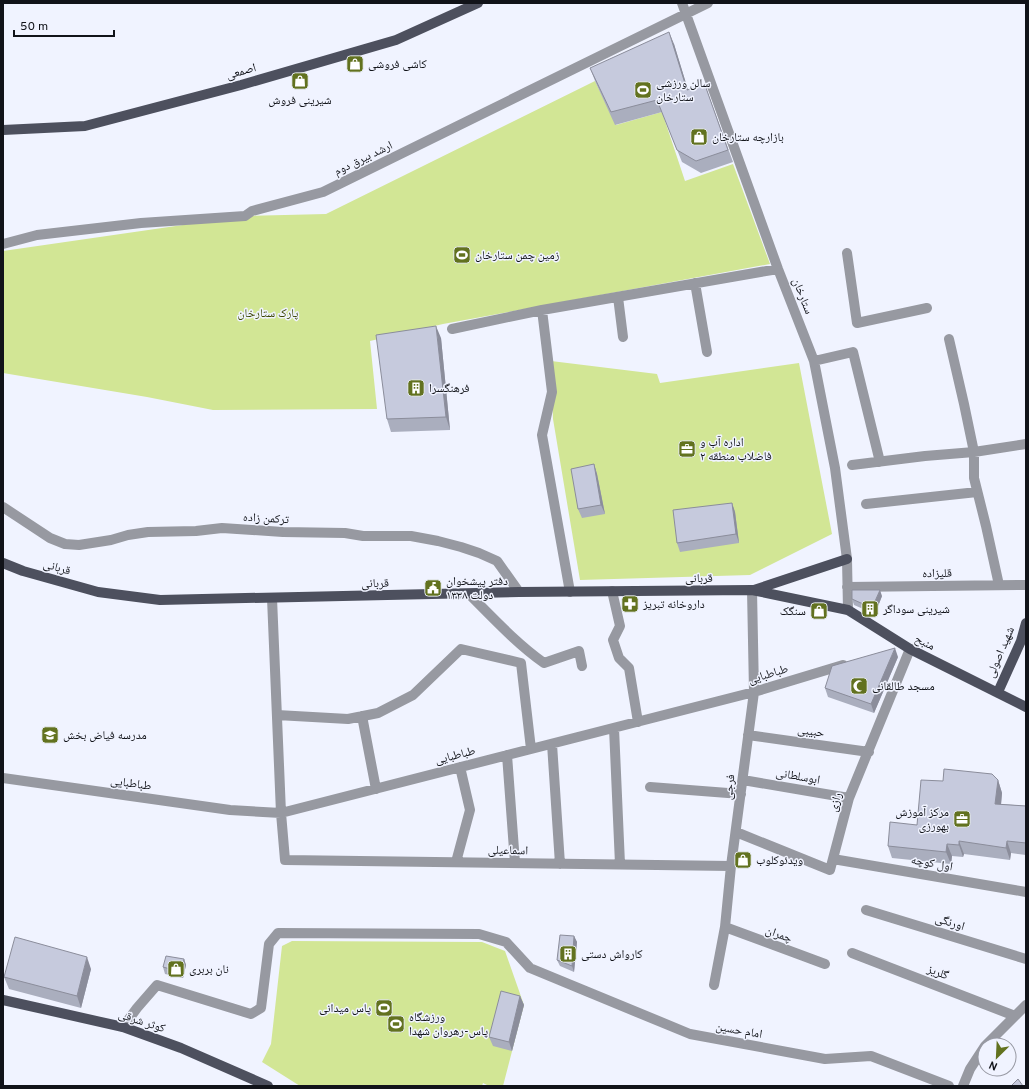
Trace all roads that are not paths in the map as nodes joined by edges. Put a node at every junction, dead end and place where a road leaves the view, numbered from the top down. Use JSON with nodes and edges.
{"nodes":[{"id":1,"x":478,"y":3,"type":"edge"},
{"id":2,"x":682,"y":3,"type":"edge"},
{"id":3,"x":708,"y":3,"type":"edge"},
{"id":4,"x":686,"y":13,"type":"junction"},
{"id":5,"x":3,"y":130,"type":"edge"},
{"id":6,"x":3,"y":244,"type":"edge"},
{"id":7,"x":847,"y":253,"type":"dead end"},
{"id":8,"x":778,"y":269,"type":"junction"},
{"id":9,"x":695,"y":283,"type":"junction"},
{"id":10,"x":618,"y":297,"type":"junction"},
{"id":11,"x":927,"y":308,"type":"dead end"},
{"id":12,"x":542,"y":310,"type":"junction"},
{"id":13,"x":452,"y":328,"type":"dead end"},
{"id":14,"x":623,"y":337,"type":"dead end"},
{"id":15,"x":948,"y":339,"type":"dead end"},
{"id":16,"x":707,"y":352,"type":"dead end"},
{"id":17,"x":814,"y":361,"type":"junction"},
{"id":18,"x":1026,"y":444,"type":"edge"},
{"id":19,"x":974,"y":452,"type":"junction"},
{"id":20,"x":880,"y":462,"type":"junction"},
{"id":21,"x":852,"y":465,"type":"dead end"},
{"id":22,"x":977,"y":492,"type":"junction"},
{"id":23,"x":866,"y":504,"type":"dead end"},
{"id":24,"x":3,"y":507,"type":"edge"},
{"id":25,"x":847,"y":559,"type":"junction"},
{"id":26,"x":3,"y":563,"type":"edge"},
{"id":27,"x":999,"y":585,"type":"junction"},
{"id":28,"x":1026,"y":585,"type":"edge"},
{"id":29,"x":847,"y":587,"type":"junction"},
{"id":30,"x":752,"y":590,"type":"junction"},
{"id":31,"x":519,"y":592,"type":"junction"},
{"id":32,"x":570,"y":592,"type":"junction"},
{"id":33,"x":612,"y":592,"type":"junction"},
{"id":34,"x":469,"y":594,"type":"junction"},
{"id":35,"x":272,"y":598,"type":"junction"},
{"id":36,"x":848,"y":610,"type":"junction"},
{"id":37,"x":1026,"y":623,"type":"edge"},
{"id":38,"x":1024,"y":641,"type":"edge"},
{"id":39,"x":907,"y":647,"type":"junction"},
{"id":40,"x":889,"y":651,"type":"edge"},
{"id":41,"x":852,"y":662,"type":"edge"},
{"id":42,"x":582,"y":666,"type":"dead end"},
{"id":43,"x":754,"y":692,"type":"junction"},
{"id":44,"x":998,"y":692,"type":"junction"},
{"id":45,"x":1026,"y":707,"type":"edge"},
{"id":46,"x":277,"y":715,"type":"junction"},
{"id":47,"x":362,"y":716,"type":"junction"},
{"id":48,"x":638,"y":722,"type":"junction"},
{"id":49,"x":614,"y":728,"type":"junction"},
{"id":50,"x":748,"y":735,"type":"junction"},
{"id":51,"x":552,"y":744,"type":"junction"},
{"id":52,"x":531,"y":749,"type":"junction"},
{"id":53,"x":869,"y":752,"type":"junction"},
{"id":54,"x":507,"y":756,"type":"junction"},
{"id":55,"x":460,"y":767,"type":"junction"},
{"id":56,"x":3,"y":778,"type":"edge"},
{"id":57,"x":743,"y":780,"type":"junction"},
{"id":58,"x":650,"y":787,"type":"dead end"},
{"id":59,"x":376,"y":789,"type":"junction"},
{"id":60,"x":741,"y":794,"type":"junction"},
{"id":61,"x":849,"y":798,"type":"junction"},
{"id":62,"x":280,"y":813,"type":"junction"},
{"id":63,"x":736,"y":832,"type":"junction"},
{"id":64,"x":833,"y":859,"type":"junction"},
{"id":65,"x":456,"y":862,"type":"junction"},
{"id":66,"x":514,"y":863,"type":"junction"},
{"id":67,"x":560,"y":864,"type":"junction"},
{"id":68,"x":620,"y":864,"type":"junction"},
{"id":69,"x":731,"y":866,"type":"junction"},
{"id":70,"x":1026,"y":892,"type":"edge"},
{"id":71,"x":866,"y":910,"type":"dead end"},
{"id":72,"x":725,"y":927,"type":"junction"},
{"id":73,"x":852,"y":953,"type":"dead end"},
{"id":74,"x":1026,"y":959,"type":"edge"},
{"id":75,"x":825,"y":964,"type":"dead end"},
{"id":76,"x":714,"y":985,"type":"dead end"},
{"id":77,"x":3,"y":1000,"type":"edge"},
{"id":78,"x":1026,"y":1005,"type":"edge"},
{"id":79,"x":1015,"y":1016,"type":"junction"},
{"id":80,"x":123,"y":1027,"type":"junction"},
{"id":81,"x":993,"y":1037,"type":"edge"},
{"id":82,"x":977,"y":1058,"type":"edge"},
{"id":83,"x":268,"y":1086,"type":"edge"},
{"id":84,"x":949,"y":1086,"type":"edge"},
{"id":85,"x":963,"y":1086,"type":"edge"}],
"edges":[{"from":1,"to":5,"type":"main road","name":"اصمعی"},
{"from":2,"to":4,"type":"street","name":"ستارخان"},
{"from":3,"to":4,"type":"street","name":"ارشد بیرق دوم"},
{"from":4,"to":6,"type":"street","name":"ارشد بیرق دوم"},
{"from":4,"to":8,"type":"street","name":"ستارخان"},
{"from":7,"to":11,"type":"street"},
{"from":8,"to":9,"type":"street"},
{"from":8,"to":17,"type":"street","name":"ستارخان"},
{"from":9,"to":10,"type":"street"},
{"from":9,"to":16,"type":"street"},
{"from":10,"to":12,"type":"street"},
{"from":10,"to":14,"type":"street"},
{"from":12,"to":13,"type":"street"},
{"from":12,"to":32,"type":"street"},
{"from":15,"to":19,"type":"street"},
{"from":17,"to":20,"type":"street"},
{"from":17,"to":25,"type":"street","name":"ستارخان"},
{"from":18,"to":19,"type":"street"},
{"from":19,"to":20,"type":"street"},
{"from":19,"to":22,"type":"street"},
{"from":20,"to":21,"type":"street"},
{"from":22,"to":23,"type":"street"},
{"from":22,"to":27,"type":"street"},
{"from":24,"to":31,"type":"street","name":"ترکمن زاده"},
{"from":25,"to":29,"type":"street","name":"ستارخان"},
{"from":25,"to":30,"type":"main road"},
{"from":26,"to":35,"type":"main road","name":"قربانی"},
{"from":27,"to":28,"type":"street","name":"قلیزاده"},
{"from":27,"to":29,"type":"street","name":"قلیزاده"},
{"from":29,"to":36,"type":"street","name":"ستارخان"},
{"from":30,"to":33,"type":"main road","name":"قربانی"},
{"from":30,"to":36,"type":"main road","name":"منبح"},
{"from":30,"to":43,"type":"street","name":"فرجی"},
{"from":31,"to":32,"type":"main road","name":"قربانی"},
{"from":31,"to":34,"type":"main road","name":"قربانی"},
{"from":32,"to":33,"type":"main road","name":"قربانی"},
{"from":33,"to":48,"type":"street"},
{"from":34,"to":35,"type":"main road","name":"قربانی"},
{"from":34,"to":42,"type":"street"},
{"from":35,"to":46,"type":"street"},
{"from":36,"to":39,"type":"main road","name":"منبح"},
{"from":37,"to":38,"type":"main road","name":"شهید اصولی"},
{"from":38,"to":44,"type":"main road","name":"شهید اصولی"},
{"from":39,"to":40,"type":"street"},
{"from":39,"to":44,"type":"main road","name":"منبح"},
{"from":39,"to":53,"type":"street","name":"رازی"},
{"from":41,"to":43,"type":"street","name":"طباطبایی"},
{"from":43,"to":48,"type":"street","name":"طباطبایی"},
{"from":43,"to":50,"type":"street","name":"فرجی"},
{"from":44,"to":45,"type":"main road","name":"منبح"},
{"from":46,"to":47,"type":"street"},
{"from":46,"to":62,"type":"street"},
{"from":47,"to":52,"type":"street"},
{"from":47,"to":59,"type":"street"},
{"from":48,"to":49,"type":"street","name":"طباطبایی"},
{"from":49,"to":51,"type":"street","name":"طباطبایی"},
{"from":49,"to":68,"type":"street"},
{"from":50,"to":53,"type":"street","name":"حبیبی"},
{"from":50,"to":57,"type":"street","name":"فرجی"},
{"from":51,"to":52,"type":"street","name":"طباطبایی"},
{"from":51,"to":67,"type":"street"},
{"from":52,"to":54,"type":"street","name":"طباطبایی"},
{"from":53,"to":61,"type":"street","name":"رازی"},
{"from":54,"to":55,"type":"street","name":"طباطبایی"},
{"from":54,"to":66,"type":"street"},
{"from":55,"to":59,"type":"street","name":"طباطبایی"},
{"from":55,"to":65,"type":"street"},
{"from":56,"to":62,"type":"street","name":"طباطبایی"},
{"from":57,"to":60,"type":"street","name":"فرجی"},
{"from":57,"to":61,"type":"street","name":"ابوسلطانی"},
{"from":58,"to":60,"type":"street"},
{"from":59,"to":62,"type":"street","name":"طباطبایی"},
{"from":60,"to":63,"type":"street","name":"فرجی"},
{"from":61,"to":64,"type":"street","name":"رازی"},
{"from":62,"to":65,"type":"street","name":"اسماعیلی"},
{"from":63,"to":64,"type":"street"},
{"from":63,"to":69,"type":"street","name":"فرجی"},
{"from":64,"to":70,"type":"street","name":"اول کوچه"},
{"from":65,"to":66,"type":"street","name":"اسماعیلی"},
{"from":66,"to":67,"type":"street","name":"اسماعیلی"},
{"from":67,"to":68,"type":"street","name":"اسماعیلی"},
{"from":68,"to":69,"type":"street","name":"اسماعیلی"},
{"from":69,"to":72,"type":"street","name":"فرجی"},
{"from":71,"to":74,"type":"street","name":"اورنگی"},
{"from":72,"to":75,"type":"street","name":"چمران"},
{"from":72,"to":76,"type":"street","name":"فرجی"},
{"from":73,"to":79,"type":"street","name":"گلریز"},
{"from":77,"to":80,"type":"main road","name":"کوثر شرقی"},
{"from":78,"to":79,"type":"street"},
{"from":79,"to":81,"type":"street"},
{"from":80,"to":83,"type":"main road","name":"کوثر شرقی"},
{"from":80,"to":84,"type":"street","name":"امام حسین"},
{"from":82,"to":85,"type":"street"}]}
